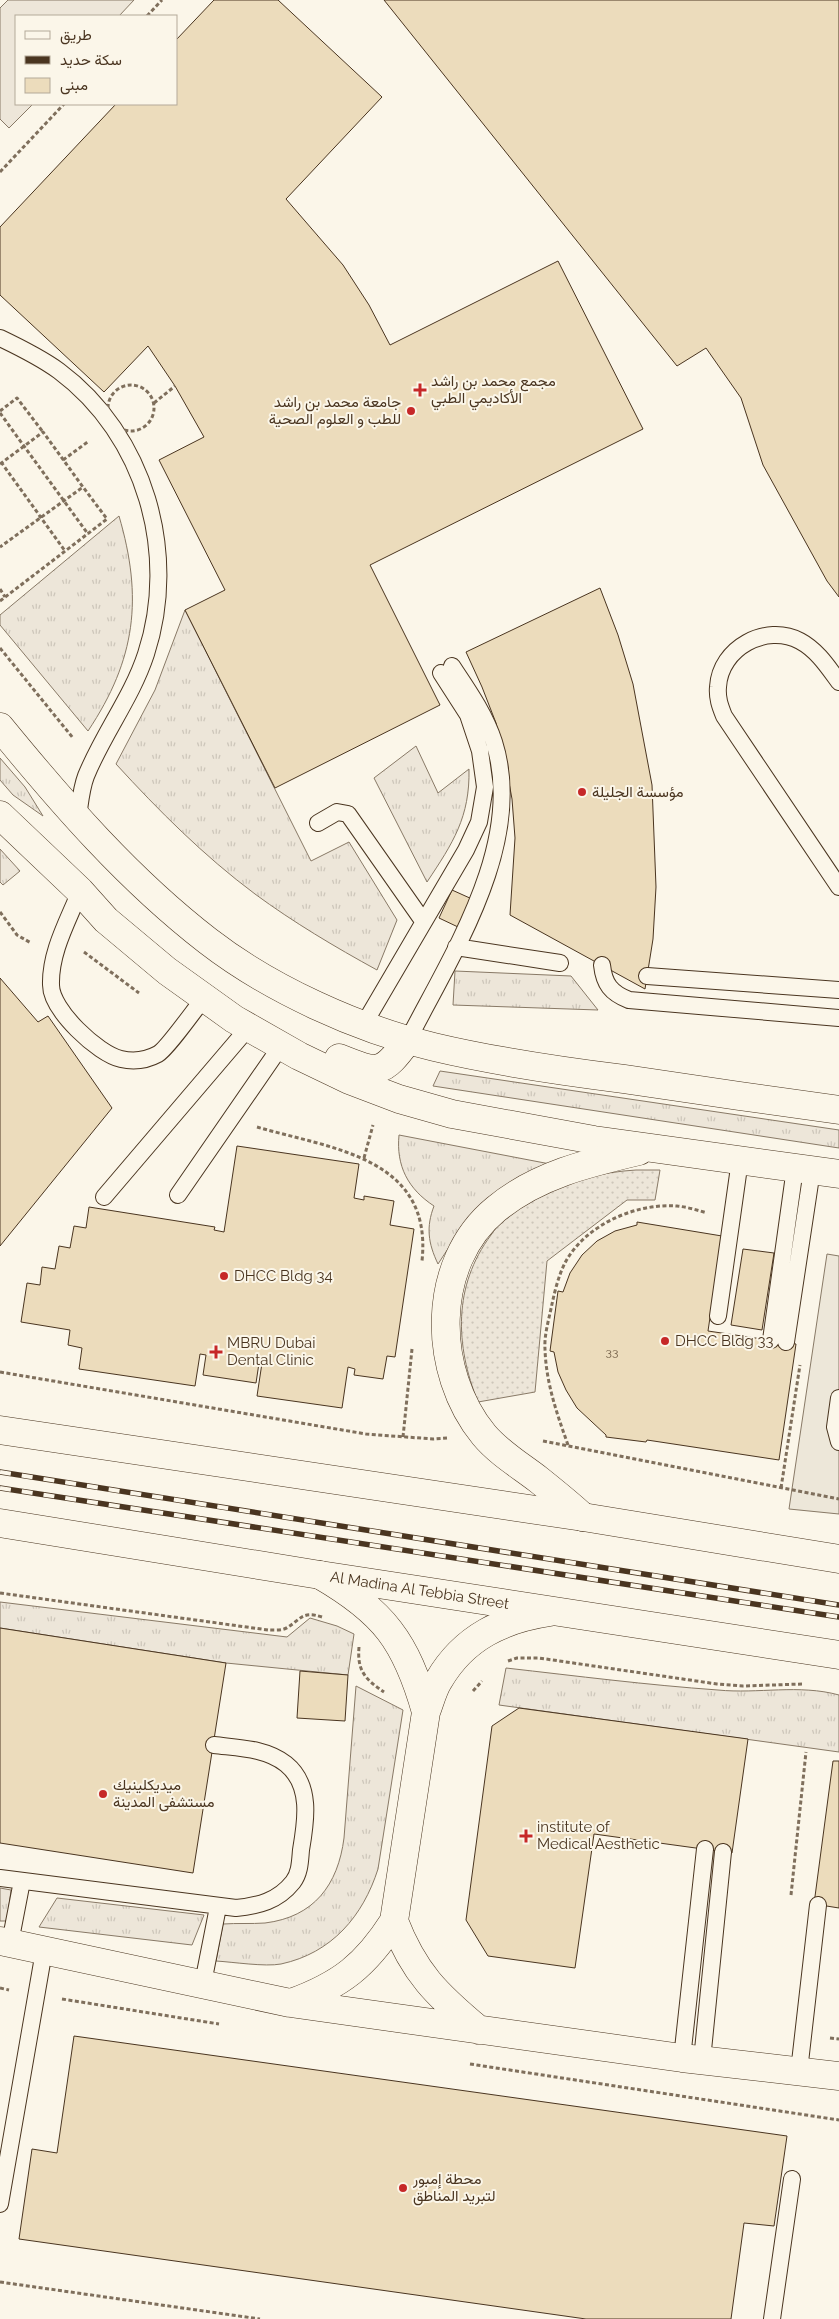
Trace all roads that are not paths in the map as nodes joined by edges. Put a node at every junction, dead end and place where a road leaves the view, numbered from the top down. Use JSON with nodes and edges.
{"nodes":[{"id":1,"x":0,"y":338,"type":"edge"},
{"id":2,"x":839,"y":682,"type":"edge"},
{"id":3,"x":0,"y":727,"type":"edge"},
{"id":4,"x":0,"y":815,"type":"edge"},
{"id":5,"x":78,"y":817,"type":"junction"},
{"id":6,"x":318,"y":823,"type":"dead end"},
{"id":7,"x":839,"y":887,"type":"edge"},
{"id":8,"x":80,"y":892,"type":"junction"},
{"id":9,"x":423,"y":921,"type":"junction"},
{"id":10,"x":456,"y":947,"type":"junction"},
{"id":11,"x":560,"y":963,"type":"dead end"},
{"id":12,"x":602,"y":965,"type":"dead end"},
{"id":13,"x":647,"y":976,"type":"dead end"},
{"id":14,"x":839,"y":990,"type":"edge"},
{"id":15,"x":204,"y":998,"type":"junction"},
{"id":16,"x":839,"y":1018,"type":"edge"},
{"id":17,"x":364,"y":1024,"type":"junction"},
{"id":18,"x":249,"y":1027,"type":"junction"},
{"id":19,"x":408,"y":1040,"type":"junction"},
{"id":20,"x":281,"y":1046,"type":"junction"},
{"id":21,"x":839,"y":1110,"type":"edge"},
{"id":22,"x":652,"y":1148,"type":"junction"},
{"id":23,"x":740,"y":1160,"type":"junction"},
{"id":24,"x":803,"y":1169,"type":"junction"},
{"id":25,"x":839,"y":1174,"type":"edge"},
{"id":26,"x":178,"y":1195,"type":"dead end"},
{"id":27,"x":104,"y":1197,"type":"dead end"},
{"id":28,"x":718,"y":1316,"type":"dead end"},
{"id":29,"x":778,"y":1341,"type":"dead end"},
{"id":30,"x":839,"y":1398,"type":"edge"},
{"id":31,"x":0,"y":1430,"type":"edge"},
{"id":32,"x":839,"y":1442,"type":"edge"},
{"id":33,"x":583,"y":1517,"type":"junction"},
{"id":34,"x":0,"y":1523,"type":"edge"},
{"id":35,"x":839,"y":1559,"type":"edge"},
{"id":36,"x":320,"y":1575,"type":"junction"},
{"id":37,"x":557,"y":1611,"type":"junction"},
{"id":38,"x":839,"y":1655,"type":"edge"},
{"id":39,"x":426,"y":1712,"type":"junction"},
{"id":40,"x":214,"y":1745,"type":"dead end"},
{"id":41,"x":705,"y":1849,"type":"dead end"},
{"id":42,"x":723,"y":1852,"type":"dead end"},
{"id":43,"x":0,"y":1878,"type":"edge"},
{"id":44,"x":22,"y":1881,"type":"junction"},
{"id":45,"x":818,"y":1905,"type":"dead end"},
{"id":46,"x":218,"y":1907,"type":"junction"},
{"id":47,"x":394,"y":1921,"type":"junction"},
{"id":48,"x":5,"y":1942,"type":"edge"},
{"id":49,"x":44,"y":1951,"type":"junction"},
{"id":50,"x":203,"y":1984,"type":"junction"},
{"id":51,"x":290,"y":2003,"type":"junction"},
{"id":52,"x":479,"y":2030,"type":"junction"},
{"id":53,"x":692,"y":2059,"type":"junction"},
{"id":54,"x":799,"y":2071,"type":"junction"},
{"id":55,"x":839,"y":2076,"type":"edge"},
{"id":56,"x":792,"y":2180,"type":"dead end"},
{"id":57,"x":0,"y":2204,"type":"edge"},
{"id":58,"x":772,"y":2319,"type":"edge"}],
"edges":[{"from":1,"to":5,"type":"lane"},
{"from":2,"to":7,"type":"lane"},
{"from":3,"to":5,"type":"street"},
{"from":4,"to":8,"type":"street"},
{"from":5,"to":17,"type":"street"},
{"from":6,"to":9,"type":"lane"},
{"from":8,"to":15,"type":"street"},
{"from":8,"to":15,"type":"lane"},
{"from":9,"to":10,"type":"lane"},
{"from":9,"to":17,"type":"lane"},
{"from":10,"to":11,"type":"lane"},
{"from":10,"to":19,"type":"lane"},
{"from":12,"to":16,"type":"lane"},
{"from":13,"to":14,"type":"lane"},
{"from":15,"to":18,"type":"street"},
{"from":17,"to":19,"type":"street"},
{"from":18,"to":20,"type":"street"},
{"from":18,"to":27,"type":"lane"},
{"from":19,"to":20,"type":"street"},
{"from":19,"to":21,"type":"street"},
{"from":20,"to":22,"type":"street"},
{"from":20,"to":26,"type":"lane"},
{"from":22,"to":23,"type":"street"},
{"from":22,"to":33,"type":"street"},
{"from":23,"to":24,"type":"street"},
{"from":23,"to":28,"type":"lane"},
{"from":24,"to":25,"type":"street"},
{"from":24,"to":29,"type":"lane"},
{"from":30,"to":32,"type":"lane"},
{"from":31,"to":33,"type":"street"},
{"from":33,"to":35,"type":"street"},
{"from":34,"to":36,"type":"street","name":"Al Madina Al Tebbia Street"},
{"from":36,"to":37,"type":"street","name":"Al Madina Al Tebbia Street"},
{"from":36,"to":39,"type":"street"},
{"from":37,"to":38,"type":"street","name":"Al Madina Al Tebbia Street"},
{"from":37,"to":39,"type":"street"},
{"from":39,"to":47,"type":"street"},
{"from":40,"to":46,"type":"lane"},
{"from":41,"to":53,"type":"lane"},
{"from":42,"to":53,"type":"lane"},
{"from":43,"to":44,"type":"lane"},
{"from":44,"to":46,"type":"lane"},
{"from":44,"to":48,"type":"lane"},
{"from":45,"to":54,"type":"lane"},
{"from":46,"to":50,"type":"lane"},
{"from":47,"to":51,"type":"street"},
{"from":47,"to":52,"type":"street"},
{"from":48,"to":49,"type":"street"},
{"from":49,"to":50,"type":"street"},
{"from":49,"to":57,"type":"lane"},
{"from":50,"to":51,"type":"street"},
{"from":51,"to":52,"type":"street"},
{"from":52,"to":53,"type":"street"},
{"from":53,"to":54,"type":"street"},
{"from":54,"to":55,"type":"street"},
{"from":56,"to":58,"type":"lane"}]}
